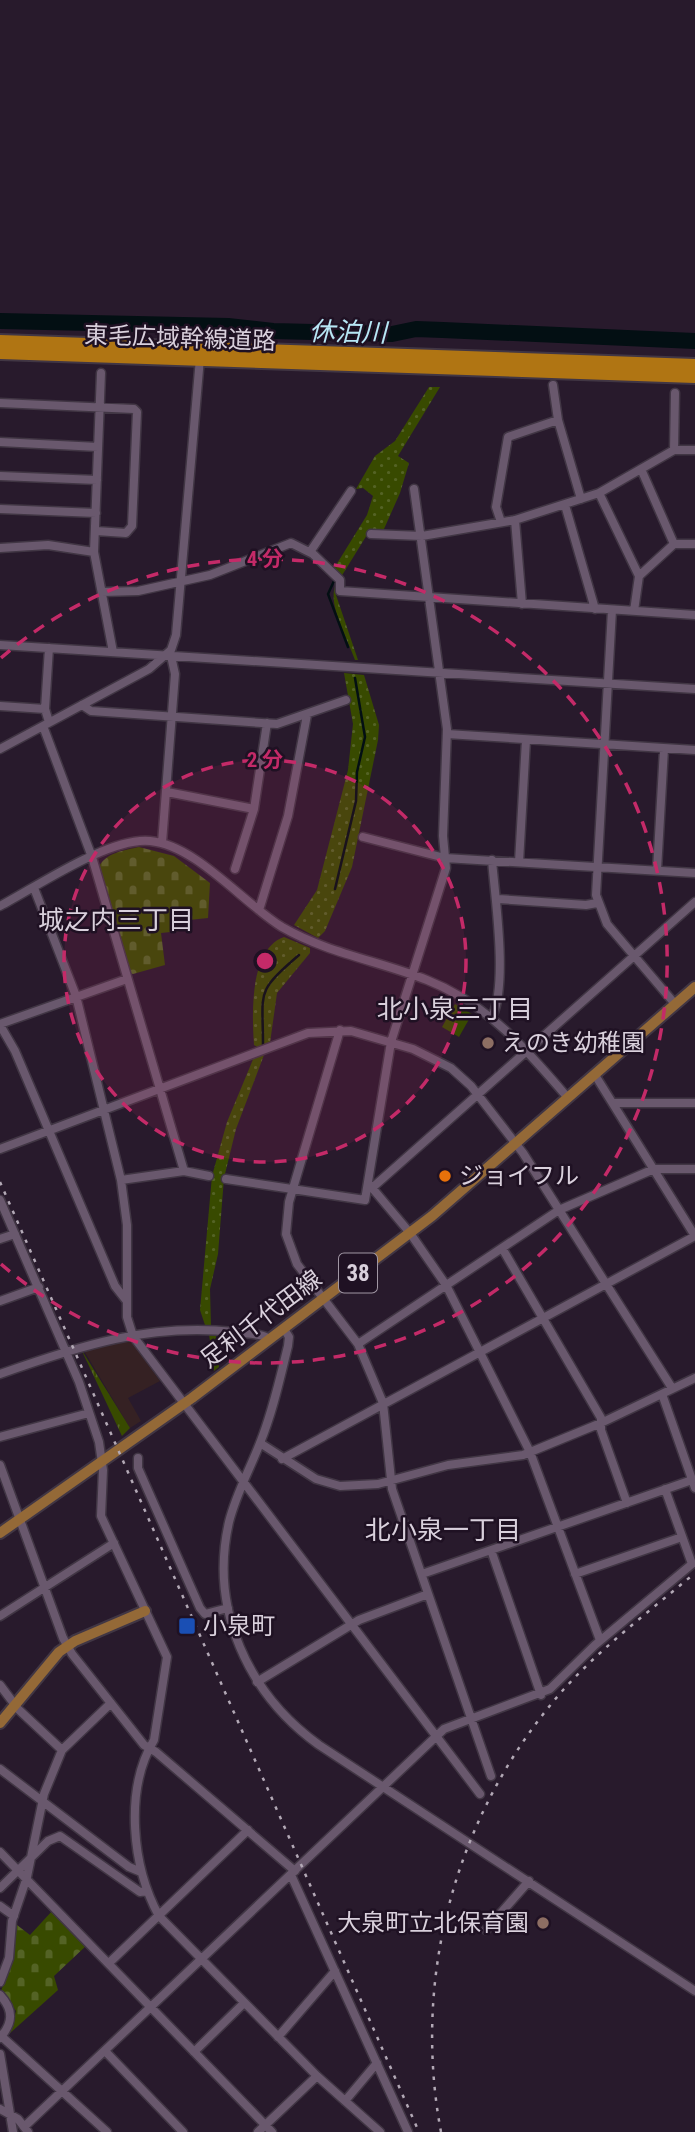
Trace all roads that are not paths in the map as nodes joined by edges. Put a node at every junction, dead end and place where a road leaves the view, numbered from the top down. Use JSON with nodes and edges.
{"nodes":[{"id":1,"x":0,"y":341,"type":"edge"},
{"id":2,"x":0,"y":353,"type":"edge"},
{"id":3,"x":200,"y":354,"type":"junction"},
{"id":4,"x":695,"y":365,"type":"edge"},
{"id":5,"x":101,"y":373,"type":"dead end"},
{"id":6,"x":695,"y":377,"type":"edge"},
{"id":7,"x":553,"y":385,"type":"dead end"},
{"id":8,"x":675,"y":393,"type":"dead end"},
{"id":9,"x":0,"y":403,"type":"edge"},
{"id":10,"x":100,"y":408,"type":"junction"},
{"id":11,"x":558,"y":420,"type":"junction"},
{"id":12,"x":0,"y":442,"type":"edge"},
{"id":13,"x":99,"y":447,"type":"junction"},
{"id":14,"x":674,"y":450,"type":"junction"},
{"id":15,"x":695,"y":450,"type":"edge"},
{"id":16,"x":641,"y":469,"type":"junction"},
{"id":17,"x":0,"y":476,"type":"edge"},
{"id":18,"x":97,"y":480,"type":"junction"},
{"id":19,"x":414,"y":489,"type":"dead end"},
{"id":20,"x":351,"y":491,"type":"dead end"},
{"id":21,"x":599,"y":493,"type":"junction"},
{"id":22,"x":581,"y":499,"type":"junction"},
{"id":23,"x":565,"y":505,"type":"junction"},
{"id":24,"x":0,"y":509,"type":"edge"},
{"id":25,"x":96,"y":513,"type":"junction"},
{"id":26,"x":514,"y":520,"type":"junction"},
{"id":27,"x":501,"y":522,"type":"junction"},
{"id":28,"x":96,"y":531,"type":"junction"},
{"id":29,"x":372,"y":534,"type":"dead end"},
{"id":30,"x":422,"y":536,"type":"junction"},
{"id":31,"x":674,"y":544,"type":"junction"},
{"id":32,"x":695,"y":544,"type":"edge"},
{"id":33,"x":0,"y":548,"type":"edge"},
{"id":34,"x":94,"y":552,"type":"junction"},
{"id":35,"x":310,"y":552,"type":"junction"},
{"id":36,"x":639,"y":576,"type":"junction"},
{"id":37,"x":180,"y":582,"type":"junction"},
{"id":38,"x":102,"y":592,"type":"junction"},
{"id":39,"x":431,"y":598,"type":"junction"},
{"id":40,"x":522,"y":604,"type":"junction"},
{"id":41,"x":595,"y":609,"type":"junction"},
{"id":42,"x":612,"y":610,"type":"junction"},
{"id":43,"x":634,"y":611,"type":"junction"},
{"id":44,"x":695,"y":615,"type":"edge"},
{"id":45,"x":0,"y":645,"type":"edge"},
{"id":46,"x":49,"y":648,"type":"junction"},
{"id":47,"x":113,"y":652,"type":"junction"},
{"id":48,"x":168,"y":656,"type":"junction"},
{"id":49,"x":439,"y":673,"type":"junction"},
{"id":50,"x":607,"y":684,"type":"junction"},
{"id":51,"x":695,"y":689,"type":"edge"},
{"id":52,"x":346,"y":700,"type":"dead end"},
{"id":53,"x":82,"y":705,"type":"junction"},
{"id":54,"x":0,"y":706,"type":"edge"},
{"id":55,"x":45,"y":709,"type":"junction"},
{"id":56,"x":307,"y":715,"type":"junction"},
{"id":57,"x":172,"y":716,"type":"junction"},
{"id":58,"x":267,"y":723,"type":"junction"},
{"id":59,"x":46,"y":724,"type":"junction"},
{"id":60,"x":447,"y":734,"type":"junction"},
{"id":61,"x":526,"y":740,"type":"junction"},
{"id":62,"x":603,"y":744,"type":"junction"},
{"id":63,"x":0,"y":748,"type":"edge"},
{"id":64,"x":664,"y":749,"type":"junction"},
{"id":65,"x":695,"y":750,"type":"edge"},
{"id":66,"x":167,"y":792,"type":"junction"},
{"id":67,"x":254,"y":809,"type":"junction"},
{"id":68,"x":363,"y":837,"type":"dead end"},
{"id":69,"x":162,"y":843,"type":"junction"},
{"id":70,"x":92,"y":857,"type":"junction"},
{"id":71,"x":445,"y":858,"type":"junction"},
{"id":72,"x":492,"y":860,"type":"junction"},
{"id":73,"x":519,"y":862,"type":"junction"},
{"id":74,"x":595,"y":866,"type":"junction"},
{"id":75,"x":235,"y":869,"type":"dead end"},
{"id":76,"x":657,"y":870,"type":"junction"},
{"id":77,"x":695,"y":873,"type":"edge"},
{"id":78,"x":34,"y":888,"type":"junction"},
{"id":79,"x":498,"y":899,"type":"junction"},
{"id":80,"x":695,"y":902,"type":"edge"},
{"id":81,"x":597,"y":903,"type":"junction"},
{"id":82,"x":0,"y":906,"type":"edge"},
{"id":83,"x":259,"y":909,"type":"junction"},
{"id":84,"x":635,"y":956,"type":"junction"},
{"id":85,"x":413,"y":975,"type":"junction"},
{"id":86,"x":127,"y":979,"type":"junction"},
{"id":87,"x":695,"y":987,"type":"edge"},
{"id":88,"x":76,"y":996,"type":"junction"},
{"id":89,"x":675,"y":1004,"type":"junction"},
{"id":90,"x":492,"y":1017,"type":"junction"},
{"id":91,"x":0,"y":1024,"type":"edge"},
{"id":92,"x":340,"y":1030,"type":"junction"},
{"id":93,"x":391,"y":1042,"type":"junction"},
{"id":94,"x":528,"y":1050,"type":"junction"},
{"id":95,"x":595,"y":1074,"type":"junction"},
{"id":96,"x":160,"y":1089,"type":"junction"},
{"id":97,"x":478,"y":1094,"type":"junction"},
{"id":98,"x":568,"y":1098,"type":"junction"},
{"id":99,"x":615,"y":1102,"type":"junction"},
{"id":100,"x":695,"y":1103,"type":"edge"},
{"id":101,"x":104,"y":1110,"type":"junction"},
{"id":102,"x":48,"y":1131,"type":"junction"},
{"id":103,"x":517,"y":1144,"type":"junction"},
{"id":104,"x":0,"y":1149,"type":"edge"},
{"id":105,"x":654,"y":1169,"type":"junction"},
{"id":106,"x":695,"y":1169,"type":"edge"},
{"id":107,"x":184,"y":1171,"type":"junction"},
{"id":108,"x":209,"y":1176,"type":"dead end"},
{"id":109,"x":226,"y":1179,"type":"dead end"},
{"id":110,"x":121,"y":1180,"type":"junction"},
{"id":111,"x":370,"y":1185,"type":"junction"},
{"id":112,"x":293,"y":1189,"type":"junction"},
{"id":113,"x":0,"y":1200,"type":"edge"},
{"id":114,"x":559,"y":1210,"type":"junction"},
{"id":115,"x":411,"y":1233,"type":"junction"},
{"id":116,"x":15,"y":1234,"type":"junction"},
{"id":117,"x":0,"y":1239,"type":"edge"},
{"id":118,"x":502,"y":1248,"type":"junction"},
{"id":119,"x":606,"y":1284,"type":"junction"},
{"id":120,"x":446,"y":1285,"type":"junction"},
{"id":121,"x":38,"y":1287,"type":"junction"},
{"id":122,"x":323,"y":1298,"type":"junction"},
{"id":123,"x":126,"y":1300,"type":"junction"},
{"id":124,"x":0,"y":1301,"type":"edge"},
{"id":125,"x":544,"y":1317,"type":"junction"},
{"id":126,"x":284,"y":1329,"type":"junction"},
{"id":127,"x":133,"y":1336,"type":"junction"},
{"id":128,"x":270,"y":1339,"type":"junction"},
{"id":129,"x":358,"y":1344,"type":"junction"},
{"id":130,"x":65,"y":1350,"type":"junction"},
{"id":131,"x":479,"y":1352,"type":"junction"},
{"id":132,"x":0,"y":1374,"type":"edge"},
{"id":133,"x":695,"y":1378,"type":"edge"},
{"id":134,"x":672,"y":1388,"type":"junction"},
{"id":135,"x":662,"y":1394,"type":"junction"},
{"id":136,"x":183,"y":1403,"type":"junction"},
{"id":137,"x":383,"y":1403,"type":"junction"},
{"id":138,"x":89,"y":1413,"type":"junction"},
{"id":139,"x":601,"y":1423,"type":"junction"},
{"id":140,"x":0,"y":1437,"type":"edge"},
{"id":141,"x":260,"y":1443,"type":"junction"},
{"id":142,"x":530,"y":1452,"type":"junction"},
{"id":143,"x":138,"y":1458,"type":"dead end"},
{"id":144,"x":282,"y":1459,"type":"junction"},
{"id":145,"x":103,"y":1462,"type":"junction"},
{"id":146,"x":0,"y":1465,"type":"edge"},
{"id":147,"x":393,"y":1481,"type":"junction"},
{"id":148,"x":243,"y":1484,"type":"junction"},
{"id":149,"x":694,"y":1484,"type":"edge"},
{"id":150,"x":665,"y":1489,"type":"junction"},
{"id":151,"x":627,"y":1503,"type":"junction"},
{"id":152,"x":20,"y":1519,"type":"junction"},
{"id":153,"x":557,"y":1527,"type":"junction"},
{"id":154,"x":0,"y":1533,"type":"edge"},
{"id":155,"x":682,"y":1537,"type":"junction"},
{"id":156,"x":114,"y":1543,"type":"junction"},
{"id":157,"x":491,"y":1550,"type":"junction"},
{"id":158,"x":422,"y":1574,"type":"junction"},
{"id":159,"x":575,"y":1574,"type":"junction"},
{"id":160,"x":44,"y":1587,"type":"junction"},
{"id":161,"x":428,"y":1594,"type":"junction"},
{"id":162,"x":228,"y":1608,"type":"junction"},
{"id":163,"x":145,"y":1611,"type":"junction"},
{"id":164,"x":0,"y":1616,"type":"edge"},
{"id":165,"x":352,"y":1625,"type":"junction"},
{"id":166,"x":600,"y":1640,"type":"junction"},
{"id":167,"x":67,"y":1646,"type":"junction"},
{"id":168,"x":257,"y":1682,"type":"junction"},
{"id":169,"x":0,"y":1685,"type":"edge"},
{"id":170,"x":541,"y":1695,"type":"junction"},
{"id":171,"x":110,"y":1703,"type":"junction"},
{"id":172,"x":15,"y":1704,"type":"junction"},
{"id":173,"x":472,"y":1719,"type":"junction"},
{"id":174,"x":0,"y":1723,"type":"edge"},
{"id":175,"x":436,"y":1735,"type":"junction"},
{"id":176,"x":148,"y":1749,"type":"junction"},
{"id":177,"x":62,"y":1750,"type":"junction"},
{"id":178,"x":0,"y":1769,"type":"edge"},
{"id":179,"x":491,"y":1776,"type":"dead end"},
{"id":180,"x":383,"y":1786,"type":"junction"},
{"id":181,"x":480,"y":1794,"type":"dead end"},
{"id":182,"x":41,"y":1802,"type":"junction"},
{"id":183,"x":248,"y":1830,"type":"junction"},
{"id":184,"x":0,"y":1852,"type":"edge"},
{"id":185,"x":109,"y":1853,"type":"junction"},
{"id":186,"x":31,"y":1856,"type":"junction"},
{"id":187,"x":102,"y":1864,"type":"junction"},
{"id":188,"x":18,"y":1868,"type":"junction"},
{"id":189,"x":141,"y":1872,"type":"junction"},
{"id":190,"x":293,"y":1873,"type":"junction"},
{"id":191,"x":27,"y":1877,"type":"junction"},
{"id":192,"x":529,"y":1881,"type":"junction"},
{"id":193,"x":0,"y":1888,"type":"edge"},
{"id":194,"x":146,"y":1891,"type":"junction"},
{"id":195,"x":0,"y":1906,"type":"edge"},
{"id":196,"x":14,"y":1916,"type":"junction"},
{"id":197,"x":159,"y":1916,"type":"junction"},
{"id":198,"x":486,"y":1930,"type":"dead end"},
{"id":199,"x":202,"y":1959,"type":"junction"},
{"id":200,"x":109,"y":1963,"type":"junction"},
{"id":201,"x":335,"y":1970,"type":"junction"},
{"id":202,"x":0,"y":1982,"type":"edge"},
{"id":203,"x":695,"y":1991,"type":"edge"},
{"id":204,"x":0,"y":1995,"type":"edge"},
{"id":205,"x":244,"y":2003,"type":"junction"},
{"id":206,"x":151,"y":2007,"type":"junction"},
{"id":207,"x":1,"y":2037,"type":"edge"},
{"id":208,"x":278,"y":2037,"type":"junction"},
{"id":209,"x":105,"y":2051,"type":"junction"},
{"id":210,"x":194,"y":2052,"type":"junction"},
{"id":211,"x":0,"y":2054,"type":"edge"},
{"id":212,"x":377,"y":2063,"type":"junction"},
{"id":213,"x":317,"y":2076,"type":"junction"},
{"id":214,"x":64,"y":2091,"type":"junction"},
{"id":215,"x":345,"y":2101,"type":"junction"},
{"id":216,"x":0,"y":2109,"type":"edge"},
{"id":217,"x":10,"y":2113,"type":"junction"},
{"id":218,"x":0,"y":2116,"type":"edge"},
{"id":219,"x":26,"y":2129,"type":"edge"},
{"id":220,"x":265,"y":2130,"type":"edge"},
{"id":221,"x":12,"y":2132,"type":"edge"},
{"id":222,"x":107,"y":2132,"type":"edge"},
{"id":223,"x":183,"y":2132,"type":"edge"},
{"id":224,"x":380,"y":2132,"type":"edge"},
{"id":225,"x":408,"y":2132,"type":"edge"}],
"edges":[{"from":1,"to":3,"type":"highway","name":"東毛広域幹線道路"},
{"from":2,"to":3,"type":"highway","name":"東毛広域幹線道路"},
{"from":3,"to":4,"type":"highway","name":"東毛広域幹線道路"},
{"from":3,"to":6,"type":"highway","name":"東毛広域幹線道路"},
{"from":3,"to":37,"type":"street"},
{"from":5,"to":10,"type":"street"},
{"from":7,"to":11,"type":"street"},
{"from":8,"to":14,"type":"street"},
{"from":9,"to":10,"type":"street"},
{"from":10,"to":13,"type":"street"},
{"from":10,"to":28,"type":"street"},
{"from":11,"to":22,"type":"street"},
{"from":11,"to":27,"type":"street"},
{"from":12,"to":13,"type":"street"},
{"from":13,"to":18,"type":"street"},
{"from":14,"to":15,"type":"street"},
{"from":14,"to":16,"type":"street"},
{"from":16,"to":21,"type":"street"},
{"from":16,"to":31,"type":"street"},
{"from":17,"to":18,"type":"street"},
{"from":18,"to":25,"type":"street"},
{"from":19,"to":30,"type":"street"},
{"from":20,"to":35,"type":"street"},
{"from":21,"to":22,"type":"street"},
{"from":21,"to":36,"type":"street"},
{"from":22,"to":23,"type":"street"},
{"from":23,"to":26,"type":"street"},
{"from":23,"to":41,"type":"street"},
{"from":24,"to":25,"type":"street"},
{"from":25,"to":28,"type":"street"},
{"from":26,"to":27,"type":"street"},
{"from":26,"to":40,"type":"street"},
{"from":27,"to":30,"type":"street"},
{"from":28,"to":34,"type":"street"},
{"from":29,"to":30,"type":"street"},
{"from":30,"to":39,"type":"street"},
{"from":31,"to":32,"type":"street"},
{"from":31,"to":36,"type":"street"},
{"from":33,"to":34,"type":"street"},
{"from":34,"to":38,"type":"street"},
{"from":35,"to":37,"type":"street"},
{"from":35,"to":39,"type":"street"},
{"from":36,"to":43,"type":"street"},
{"from":37,"to":38,"type":"street"},
{"from":37,"to":48,"type":"street"},
{"from":38,"to":47,"type":"street"},
{"from":39,"to":40,"type":"street"},
{"from":39,"to":49,"type":"street"},
{"from":40,"to":41,"type":"street"},
{"from":41,"to":42,"type":"street"},
{"from":42,"to":43,"type":"street"},
{"from":42,"to":50,"type":"street"},
{"from":43,"to":44,"type":"street"},
{"from":45,"to":46,"type":"street"},
{"from":46,"to":47,"type":"street"},
{"from":46,"to":55,"type":"street"},
{"from":47,"to":48,"type":"street"},
{"from":48,"to":49,"type":"street"},
{"from":48,"to":53,"type":"street"},
{"from":48,"to":57,"type":"street"},
{"from":49,"to":50,"type":"street"},
{"from":49,"to":60,"type":"street"},
{"from":50,"to":51,"type":"street"},
{"from":50,"to":62,"type":"street"},
{"from":52,"to":56,"type":"street"},
{"from":53,"to":57,"type":"street"},
{"from":53,"to":59,"type":"street"},
{"from":54,"to":55,"type":"street"},
{"from":55,"to":59,"type":"street"},
{"from":56,"to":58,"type":"street"},
{"from":56,"to":83,"type":"street"},
{"from":57,"to":58,"type":"street"},
{"from":57,"to":66,"type":"street"},
{"from":58,"to":67,"type":"street"},
{"from":59,"to":63,"type":"street"},
{"from":59,"to":70,"type":"street"},
{"from":60,"to":61,"type":"street"},
{"from":60,"to":71,"type":"street"},
{"from":61,"to":62,"type":"street"},
{"from":61,"to":73,"type":"street"},
{"from":62,"to":64,"type":"street"},
{"from":62,"to":74,"type":"street"},
{"from":64,"to":65,"type":"street"},
{"from":64,"to":76,"type":"street"},
{"from":66,"to":67,"type":"street"},
{"from":66,"to":69,"type":"street"},
{"from":67,"to":75,"type":"street"},
{"from":68,"to":71,"type":"street"},
{"from":69,"to":70,"type":"street"},
{"from":69,"to":83,"type":"street"},
{"from":70,"to":78,"type":"street"},
{"from":70,"to":86,"type":"street"},
{"from":71,"to":72,"type":"street"},
{"from":71,"to":85,"type":"street"},
{"from":72,"to":73,"type":"street"},
{"from":72,"to":79,"type":"street"},
{"from":73,"to":74,"type":"street"},
{"from":74,"to":76,"type":"street"},
{"from":74,"to":81,"type":"street"},
{"from":76,"to":77,"type":"street"},
{"from":78,"to":82,"type":"street"},
{"from":78,"to":88,"type":"street"},
{"from":79,"to":81,"type":"street"},
{"from":79,"to":90,"type":"street"},
{"from":80,"to":84,"type":"street"},
{"from":81,"to":84,"type":"street"},
{"from":83,"to":85,"type":"street"},
{"from":84,"to":89,"type":"street"},
{"from":84,"to":94,"type":"street"},
{"from":85,"to":90,"type":"street"},
{"from":85,"to":93,"type":"street"},
{"from":86,"to":88,"type":"street"},
{"from":86,"to":96,"type":"street"},
{"from":87,"to":89,"type":"main road","name":"足利千代田線","number":"38"},
{"from":88,"to":91,"type":"street"},
{"from":88,"to":101,"type":"street"},
{"from":89,"to":95,"type":"main road","name":"足利千代田線","number":"38"},
{"from":90,"to":94,"type":"street"},
{"from":91,"to":102,"type":"street"},
{"from":92,"to":93,"type":"street"},
{"from":92,"to":96,"type":"street"},
{"from":92,"to":112,"type":"street"},
{"from":93,"to":97,"type":"street"},
{"from":93,"to":111,"type":"street"},
{"from":94,"to":97,"type":"street"},
{"from":94,"to":98,"type":"street"},
{"from":95,"to":98,"type":"main road","name":"足利千代田線","number":"38"},
{"from":95,"to":99,"type":"street"},
{"from":96,"to":101,"type":"street"},
{"from":96,"to":107,"type":"street"},
{"from":97,"to":103,"type":"street"},
{"from":97,"to":111,"type":"street"},
{"from":98,"to":103,"type":"main road","name":"足利千代田線","number":"38"},
{"from":99,"to":100,"type":"street"},
{"from":99,"to":105,"type":"street"},
{"from":101,"to":102,"type":"street"},
{"from":101,"to":110,"type":"street"},
{"from":102,"to":104,"type":"street"},
{"from":102,"to":123,"type":"street"},
{"from":103,"to":114,"type":"street"},
{"from":103,"to":115,"type":"main road","name":"足利千代田線","number":"38"},
{"from":105,"to":106,"type":"street"},
{"from":105,"to":114,"type":"street"},
{"from":105,"to":119,"type":"street"},
{"from":107,"to":108,"type":"street"},
{"from":107,"to":110,"type":"street"},
{"from":109,"to":112,"type":"street"},
{"from":110,"to":123,"type":"street"},
{"from":111,"to":112,"type":"street"},
{"from":111,"to":115,"type":"street"},
{"from":112,"to":122,"type":"street"},
{"from":113,"to":116,"type":"street"},
{"from":114,"to":118,"type":"street"},
{"from":114,"to":119,"type":"street"},
{"from":115,"to":120,"type":"street"},
{"from":115,"to":122,"type":"main road","name":"足利千代田線","number":"38"},
{"from":116,"to":117,"type":"street"},
{"from":116,"to":121,"type":"street"},
{"from":118,"to":120,"type":"street"},
{"from":118,"to":125,"type":"street"},
{"from":119,"to":125,"type":"street"},
{"from":119,"to":134,"type":"street"},
{"from":120,"to":129,"type":"street"},
{"from":120,"to":131,"type":"street"},
{"from":121,"to":124,"type":"street"},
{"from":121,"to":130,"type":"street"},
{"from":122,"to":126,"type":"main road","name":"足利千代田線","number":"38"},
{"from":122,"to":129,"type":"street"},
{"from":123,"to":127,"type":"street"},
{"from":125,"to":131,"type":"street"},
{"from":125,"to":139,"type":"street"},
{"from":126,"to":128,"type":"main road","name":"足利千代田線","number":"38"},
{"from":126,"to":141,"type":"street"},
{"from":127,"to":128,"type":"street"},
{"from":127,"to":130,"type":"street"},
{"from":127,"to":136,"type":"street"},
{"from":128,"to":136,"type":"main road","name":"足利千代田線","number":"38"},
{"from":129,"to":137,"type":"street"},
{"from":130,"to":132,"type":"street"},
{"from":130,"to":138,"type":"street"},
{"from":131,"to":137,"type":"street"},
{"from":131,"to":142,"type":"street"},
{"from":133,"to":134,"type":"street"},
{"from":134,"to":135,"type":"street"},
{"from":135,"to":139,"type":"street"},
{"from":135,"to":149,"type":"street"},
{"from":136,"to":145,"type":"main road","name":"足利千代田線","number":"38"},
{"from":136,"to":148,"type":"street"},
{"from":137,"to":144,"type":"street"},
{"from":137,"to":147,"type":"street"},
{"from":138,"to":140,"type":"street"},
{"from":138,"to":145,"type":"street"},
{"from":139,"to":142,"type":"street"},
{"from":139,"to":151,"type":"street"},
{"from":141,"to":144,"type":"street"},
{"from":141,"to":148,"type":"street"},
{"from":142,"to":147,"type":"street"},
{"from":142,"to":153,"type":"street"},
{"from":143,"to":162,"type":"street"},
{"from":144,"to":147,"type":"street"},
{"from":145,"to":152,"type":"main road","name":"足利千代田線","number":"38"},
{"from":145,"to":156,"type":"street"},
{"from":146,"to":152,"type":"street"},
{"from":147,"to":158,"type":"street"},
{"from":148,"to":162,"type":"street"},
{"from":148,"to":165,"type":"street"},
{"from":149,"to":150,"type":"street"},
{"from":150,"to":151,"type":"street"},
{"from":150,"to":155,"type":"street"},
{"from":151,"to":153,"type":"street"},
{"from":152,"to":154,"type":"main road","name":"足利千代田線","number":"38"},
{"from":152,"to":160,"type":"street"},
{"from":153,"to":157,"type":"street"},
{"from":153,"to":159,"type":"street"},
{"from":155,"to":159,"type":"street"},
{"from":155,"to":166,"type":"street"},
{"from":156,"to":160,"type":"street"},
{"from":156,"to":163,"type":"street"},
{"from":157,"to":158,"type":"street"},
{"from":157,"to":170,"type":"street"},
{"from":158,"to":161,"type":"street"},
{"from":159,"to":166,"type":"street"},
{"from":160,"to":164,"type":"street"},
{"from":160,"to":167,"type":"street"},
{"from":161,"to":165,"type":"street"},
{"from":161,"to":173,"type":"street"},
{"from":162,"to":168,"type":"street"},
{"from":163,"to":167,"type":"main road"},
{"from":163,"to":176,"type":"street"},
{"from":165,"to":168,"type":"street"},
{"from":165,"to":175,"type":"street"},
{"from":166,"to":170,"type":"street"},
{"from":167,"to":171,"type":"street"},
{"from":167,"to":172,"type":"main road"},
{"from":168,"to":180,"type":"street"},
{"from":169,"to":172,"type":"street"},
{"from":170,"to":173,"type":"street"},
{"from":171,"to":176,"type":"street"},
{"from":171,"to":177,"type":"street"},
{"from":172,"to":174,"type":"main road"},
{"from":172,"to":177,"type":"street"},
{"from":173,"to":175,"type":"street"},
{"from":173,"to":179,"type":"street"},
{"from":175,"to":180,"type":"street"},
{"from":175,"to":181,"type":"street"},
{"from":176,"to":183,"type":"street"},
{"from":176,"to":189,"type":"street"},
{"from":177,"to":182,"type":"street"},
{"from":178,"to":182,"type":"street"},
{"from":180,"to":190,"type":"street"},
{"from":180,"to":192,"type":"street"},
{"from":182,"to":185,"type":"street"},
{"from":182,"to":186,"type":"street"},
{"from":183,"to":190,"type":"street"},
{"from":183,"to":197,"type":"street"},
{"from":184,"to":188,"type":"street"},
{"from":185,"to":187,"type":"street"},
{"from":185,"to":189,"type":"street"},
{"from":186,"to":187,"type":"street"},
{"from":186,"to":188,"type":"street"},
{"from":186,"to":191,"type":"street"},
{"from":187,"to":194,"type":"street"},
{"from":188,"to":191,"type":"street"},
{"from":188,"to":193,"type":"street"},
{"from":189,"to":194,"type":"street"},
{"from":190,"to":199,"type":"street"},
{"from":190,"to":201,"type":"street"},
{"from":191,"to":196,"type":"street"},
{"from":191,"to":200,"type":"street"},
{"from":192,"to":198,"type":"street"},
{"from":192,"to":203,"type":"street"},
{"from":194,"to":197,"type":"street"},
{"from":195,"to":196,"type":"street"},
{"from":196,"to":202,"type":"street"},
{"from":197,"to":199,"type":"street"},
{"from":197,"to":200,"type":"street"},
{"from":199,"to":205,"type":"street"},
{"from":199,"to":206,"type":"street"},
{"from":200,"to":206,"type":"street"},
{"from":201,"to":208,"type":"street"},
{"from":201,"to":212,"type":"street"},
{"from":204,"to":207,"type":"street"},
{"from":205,"to":208,"type":"street"},
{"from":205,"to":210,"type":"street"},
{"from":206,"to":209,"type":"street"},
{"from":206,"to":210,"type":"street"},
{"from":207,"to":214,"type":"street"},
{"from":208,"to":213,"type":"street"},
{"from":209,"to":214,"type":"street"},
{"from":209,"to":223,"type":"street"},
{"from":210,"to":220,"type":"street"},
{"from":211,"to":217,"type":"street"},
{"from":212,"to":215,"type":"street"},
{"from":212,"to":225,"type":"street"},
{"from":213,"to":215,"type":"street"},
{"from":213,"to":220,"type":"street"},
{"from":214,"to":219,"type":"street"},
{"from":214,"to":222,"type":"street"},
{"from":215,"to":224,"type":"street"},
{"from":216,"to":217,"type":"street"},
{"from":217,"to":218,"type":"street"},
{"from":217,"to":219,"type":"street"},
{"from":217,"to":221,"type":"street"}]}
